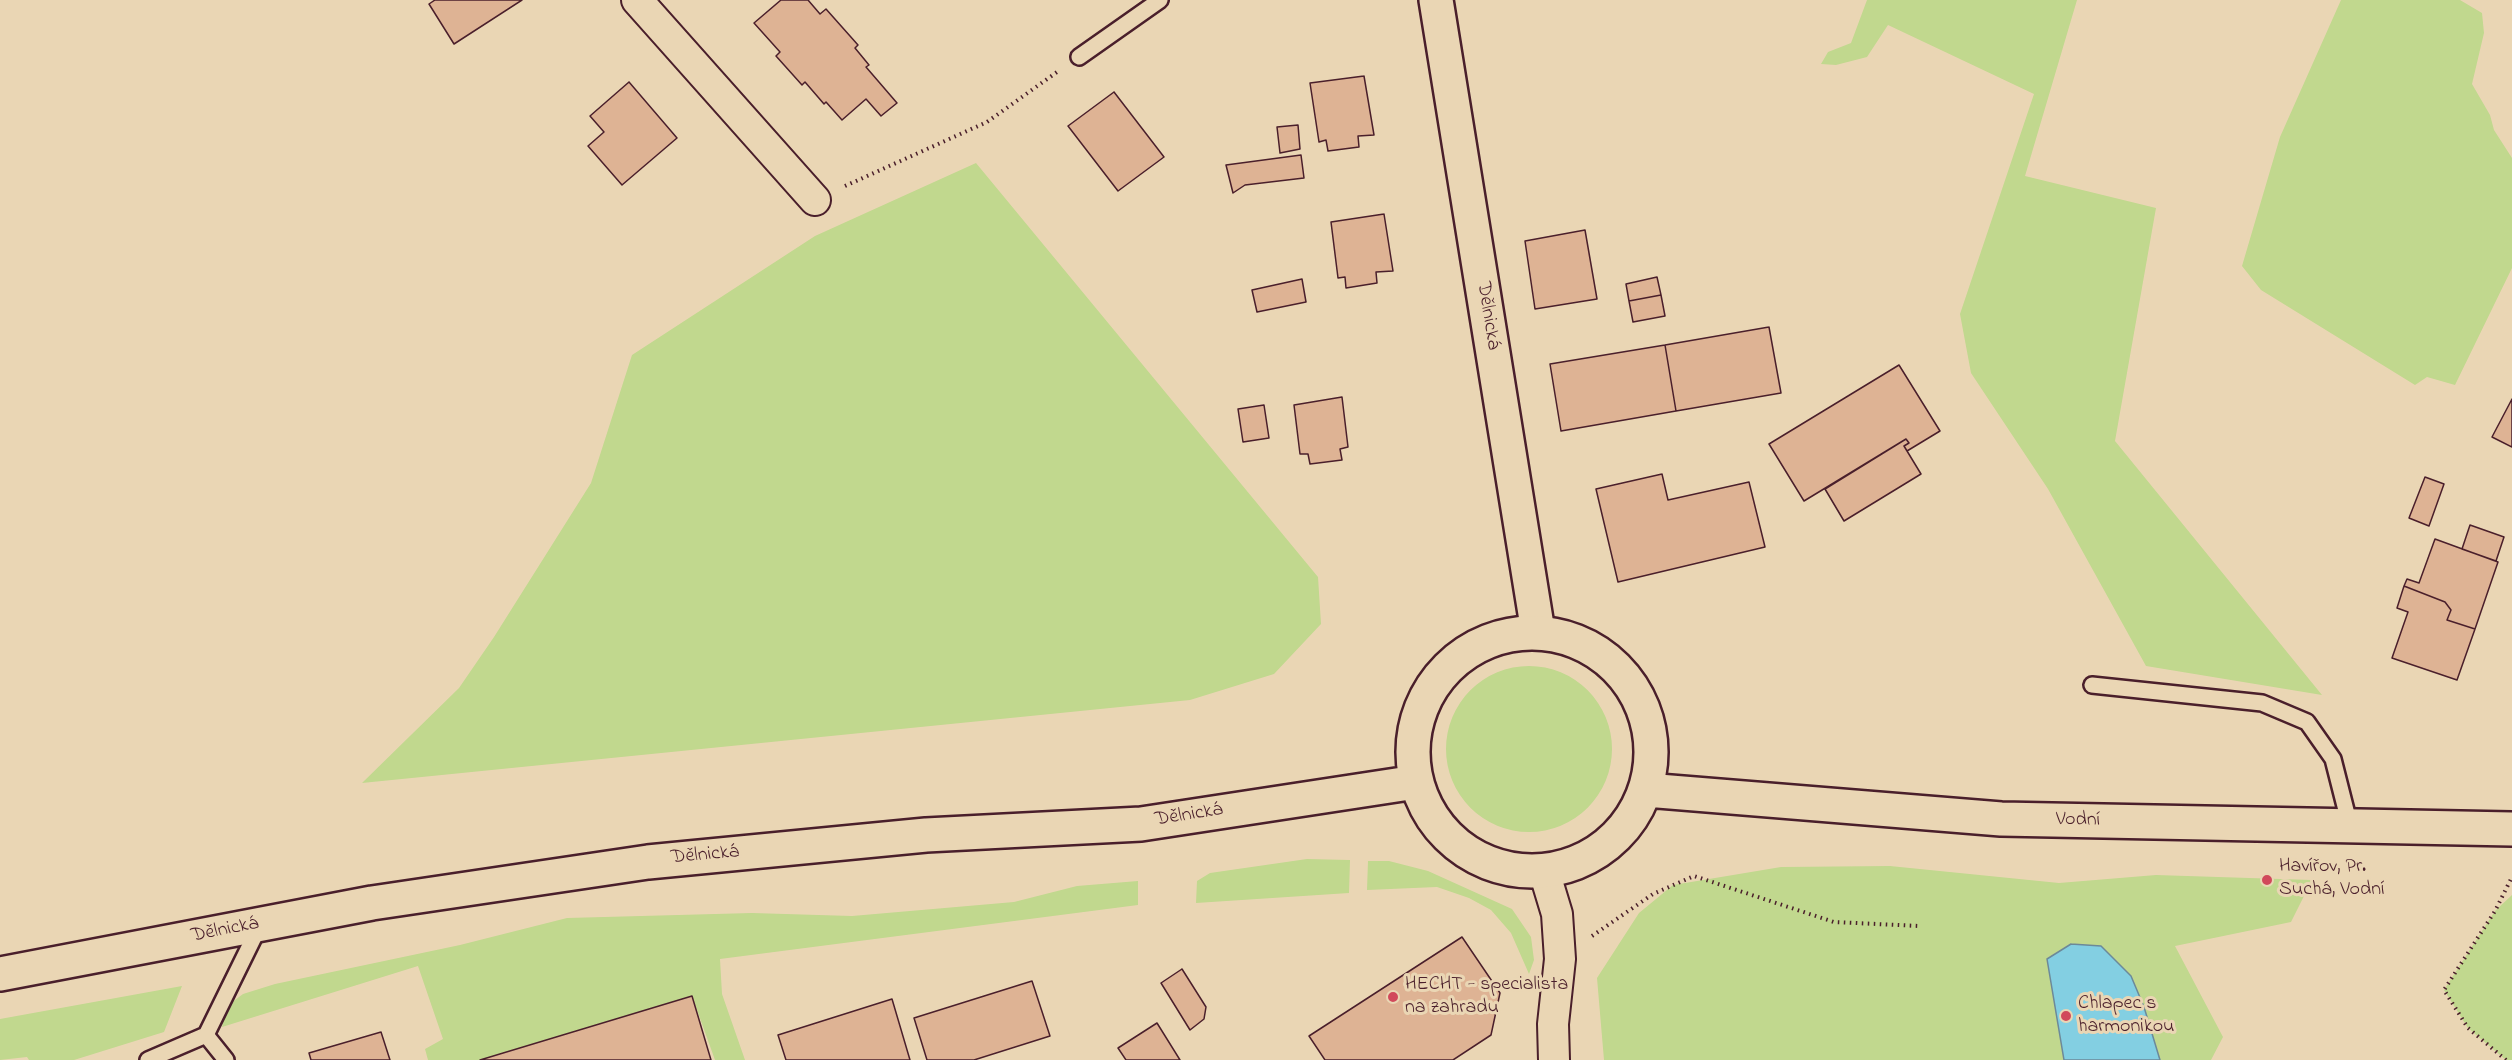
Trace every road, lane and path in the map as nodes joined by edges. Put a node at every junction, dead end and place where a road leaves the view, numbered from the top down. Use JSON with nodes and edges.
{"nodes":[{"id":1,"x":638,"y":0,"type":"edge"},
{"id":2,"x":1160,"y":0,"type":"edge"},
{"id":3,"x":1436,"y":0,"type":"edge"},
{"id":4,"x":1079,"y":57,"type":"joint"},
{"id":5,"x":815,"y":200,"type":"joint"},
{"id":6,"x":1538,"y":632,"type":"junction"},
{"id":7,"x":2092,"y":685,"type":"dead end"},
{"id":8,"x":1416,"y":782,"type":"junction"},
{"id":9,"x":1646,"y":790,"type":"junction"},
{"id":10,"x":2350,"y":826,"type":"junction"},
{"id":11,"x":2512,"y":829,"type":"edge"},
{"id":12,"x":1544,"y":871,"type":"junction"},
{"id":13,"x":2512,"y":877,"type":"edge"},
{"id":14,"x":260,"y":924,"type":"junction"},
{"id":15,"x":1919,"y":926,"type":"dead end"},
{"id":16,"x":1560,"y":959,"type":"junction"},
{"id":17,"x":0,"y":974,"type":"edge"},
{"id":18,"x":206,"y":1035,"type":"junction"},
{"id":19,"x":148,"y":1060,"type":"edge"},
{"id":20,"x":226,"y":1060,"type":"edge"},
{"id":21,"x":1554,"y":1060,"type":"edge"},
{"id":22,"x":2506,"y":1060,"type":"edge"}],
"edges":[{"from":1,"to":5,"type":"street"},
{"from":2,"to":4,"type":"lane"},
{"from":3,"to":6,"type":"main road","name":"Dělnická"},
{"from":4,"to":5,"type":"path"},
{"from":6,"to":8,"type":"main road"},
{"from":6,"to":9,"type":"main road"},
{"from":7,"to":10,"type":"lane"},
{"from":8,"to":12,"type":"main road"},
{"from":8,"to":14,"type":"main road","name":"Dělnická"},
{"from":9,"to":10,"type":"main road","name":"Vodní"},
{"from":9,"to":12,"type":"main road"},
{"from":10,"to":11,"type":"main road","name":"Vodní"},
{"from":12,"to":16,"type":"street"},
{"from":13,"to":22,"type":"path"},
{"from":14,"to":17,"type":"main road","name":"Dělnická"},
{"from":14,"to":18,"type":"lane"},
{"from":15,"to":16,"type":"path"},
{"from":16,"to":21,"type":"street"},
{"from":18,"to":19,"type":"lane"},
{"from":18,"to":20,"type":"lane"}]}
